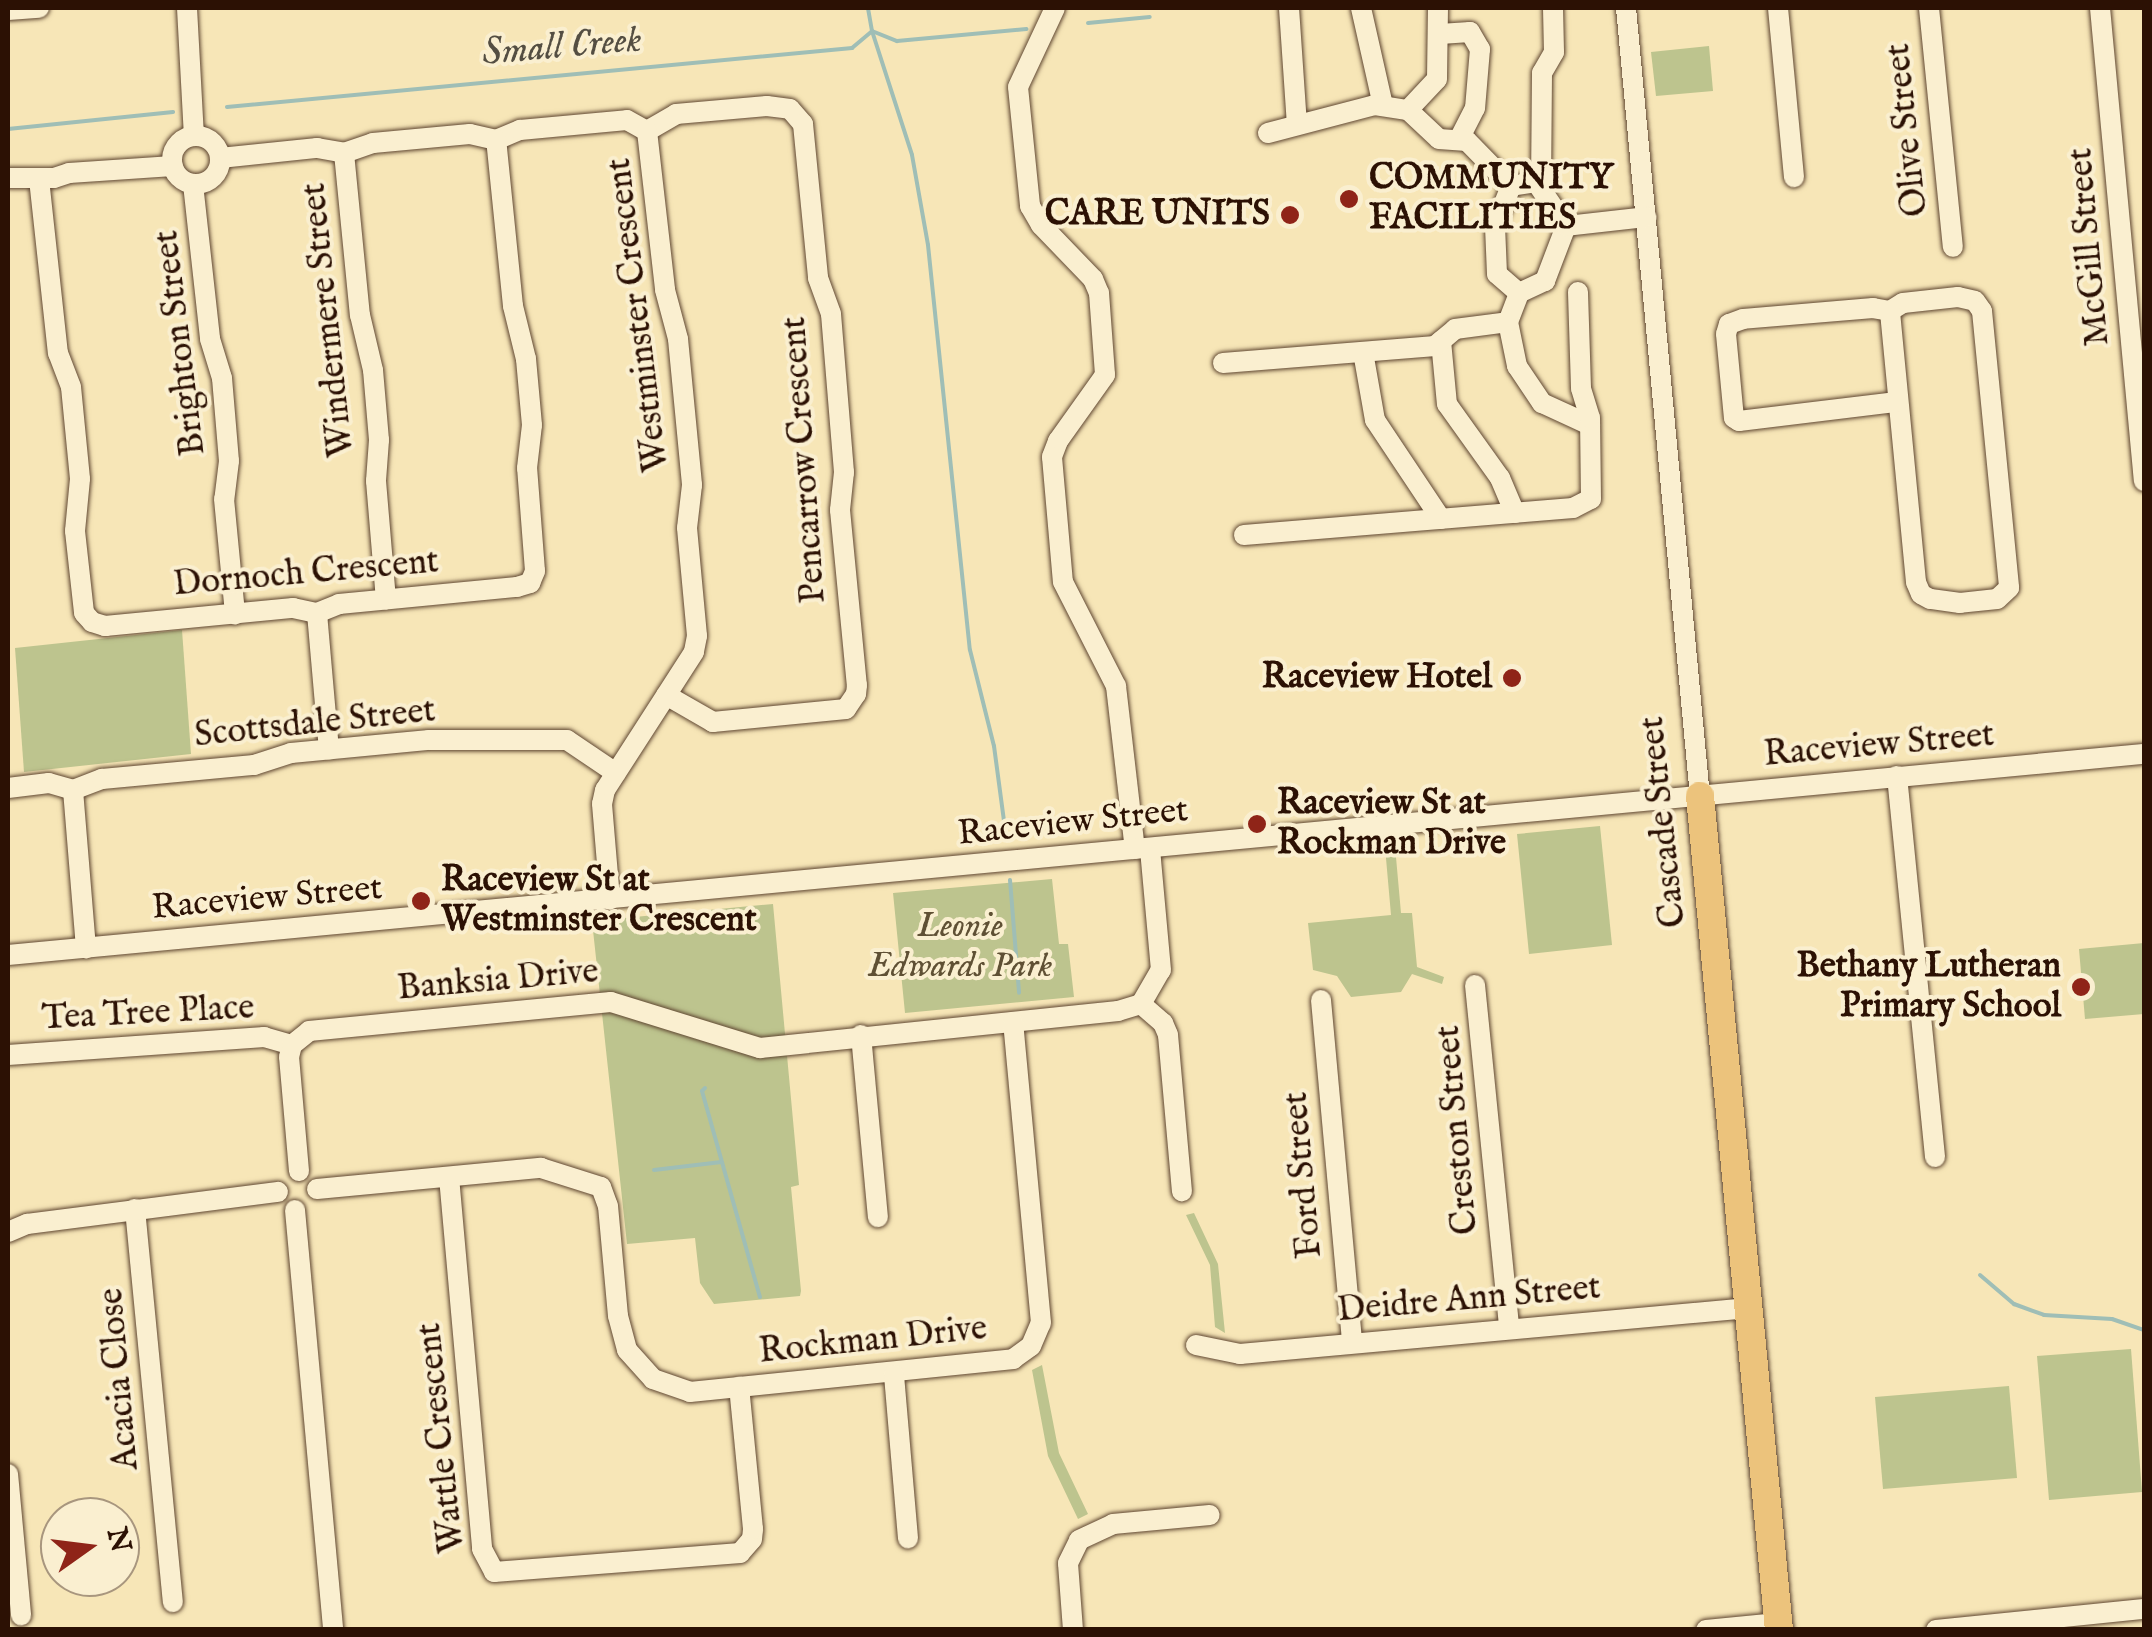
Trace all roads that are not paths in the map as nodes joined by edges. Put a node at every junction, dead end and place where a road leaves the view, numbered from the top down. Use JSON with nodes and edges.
{"nodes":[{"id":1,"x":39,"y":8,"type":"edge"},
{"id":2,"x":187,"y":8,"type":"edge"},
{"id":3,"x":1055,"y":8,"type":"edge"},
{"id":4,"x":1289,"y":8,"type":"edge"},
{"id":5,"x":1361,"y":8,"type":"edge"},
{"id":6,"x":1438,"y":8,"type":"edge"},
{"id":7,"x":1553,"y":8,"type":"edge"},
{"id":8,"x":1626,"y":8,"type":"edge"},
{"id":9,"x":1778,"y":8,"type":"edge"},
{"id":10,"x":1929,"y":8,"type":"edge"},
{"id":11,"x":2100,"y":8,"type":"edge"},
{"id":12,"x":8,"y":10,"type":"edge"},
{"id":13,"x":1440,"y":34,"type":"junction"},
{"id":14,"x":1383,"y":106,"type":"junction"},
{"id":15,"x":1408,"y":110,"type":"junction"},
{"id":16,"x":1297,"y":125,"type":"junction"},
{"id":17,"x":647,"y":131,"type":"junction"},
{"id":18,"x":1268,"y":132,"type":"dead end"},
{"id":19,"x":194,"y":136,"type":"junction"},
{"id":20,"x":496,"y":140,"type":"junction"},
{"id":21,"x":1459,"y":140,"type":"junction"},
{"id":22,"x":344,"y":154,"type":"junction"},
{"id":23,"x":220,"y":158,"type":"junction"},
{"id":24,"x":173,"y":166,"type":"junction"},
{"id":25,"x":1794,"y":177,"type":"dead end"},
{"id":26,"x":8,"y":178,"type":"edge"},
{"id":27,"x":40,"y":179,"type":"junction"},
{"id":28,"x":193,"y":184,"type":"junction"},
{"id":29,"x":1511,"y":186,"type":"junction"},
{"id":30,"x":1541,"y":188,"type":"junction"},
{"id":31,"x":1646,"y":218,"type":"junction"},
{"id":32,"x":1566,"y":226,"type":"junction"},
{"id":33,"x":1953,"y":246,"type":"dead end"},
{"id":34,"x":1578,"y":292,"type":"dead end"},
{"id":35,"x":1519,"y":293,"type":"junction"},
{"id":36,"x":1890,"y":310,"type":"junction"},
{"id":37,"x":1508,"y":322,"type":"junction"},
{"id":38,"x":1441,"y":341,"type":"junction"},
{"id":39,"x":1363,"y":352,"type":"junction"},
{"id":40,"x":1224,"y":364,"type":"dead end"},
{"id":41,"x":1897,"y":402,"type":"junction"},
{"id":42,"x":1590,"y":425,"type":"junction"},
{"id":43,"x":2144,"y":482,"type":"edge"},
{"id":44,"x":1515,"y":513,"type":"junction"},
{"id":45,"x":1441,"y":519,"type":"junction"},
{"id":46,"x":1244,"y":535,"type":"dead end"},
{"id":47,"x":386,"y":600,"type":"junction"},
{"id":48,"x":316,"y":613,"type":"junction"},
{"id":49,"x":234,"y":614,"type":"junction"},
{"id":50,"x":666,"y":695,"type":"junction"},
{"id":51,"x":329,"y":750,"type":"junction"},
{"id":52,"x":2144,"y":754,"type":"edge"},
{"id":53,"x":616,"y":773,"type":"junction"},
{"id":54,"x":1897,"y":776,"type":"junction"},
{"id":55,"x":8,"y":788,"type":"edge"},
{"id":56,"x":72,"y":790,"type":"junction"},
{"id":57,"x":1700,"y":796,"type":"junction"},
{"id":58,"x":1142,"y":848,"type":"junction"},
{"id":59,"x":610,"y":900,"type":"junction"},
{"id":60,"x":86,"y":948,"type":"junction"},
{"id":61,"x":8,"y":955,"type":"edge"},
{"id":62,"x":1475,"y":985,"type":"dead end"},
{"id":63,"x":1321,"y":1000,"type":"dead end"},
{"id":64,"x":1141,"y":1004,"type":"junction"},
{"id":65,"x":1013,"y":1022,"type":"junction"},
{"id":66,"x":861,"y":1035,"type":"junction"},
{"id":67,"x":292,"y":1045,"type":"junction"},
{"id":68,"x":8,"y":1055,"type":"edge"},
{"id":69,"x":1935,"y":1156,"type":"dead end"},
{"id":70,"x":299,"y":1170,"type":"junction"},
{"id":71,"x":450,"y":1177,"type":"junction"},
{"id":72,"x":317,"y":1190,"type":"junction"},
{"id":73,"x":278,"y":1192,"type":"junction"},
{"id":74,"x":1182,"y":1192,"type":"dead end"},
{"id":75,"x":134,"y":1210,"type":"junction"},
{"id":76,"x":295,"y":1210,"type":"junction"},
{"id":77,"x":878,"y":1217,"type":"dead end"},
{"id":78,"x":8,"y":1232,"type":"edge"},
{"id":79,"x":1749,"y":1308,"type":"junction"},
{"id":80,"x":1510,"y":1328,"type":"junction"},
{"id":81,"x":1352,"y":1344,"type":"junction"},
{"id":82,"x":1196,"y":1346,"type":"dead end"},
{"id":83,"x":894,"y":1375,"type":"junction"},
{"id":84,"x":740,"y":1388,"type":"junction"},
{"id":85,"x":8,"y":1474,"type":"edge"},
{"id":86,"x":1210,"y":1515,"type":"dead end"},
{"id":87,"x":908,"y":1538,"type":"dead end"},
{"id":88,"x":173,"y":1602,"type":"dead end"},
{"id":89,"x":2144,"y":1610,"type":"edge"},
{"id":90,"x":21,"y":1615,"type":"dead end"},
{"id":91,"x":1779,"y":1626,"type":"edge"},
{"id":92,"x":333,"y":1630,"type":"edge"},
{"id":93,"x":1073,"y":1630,"type":"edge"},
{"id":94,"x":1706,"y":1630,"type":"edge"},
{"id":95,"x":1936,"y":1630,"type":"edge"}],
"edges":[{"from":1,"to":12,"type":"street"},
{"from":2,"to":19,"type":"street"},
{"from":3,"to":58,"type":"street"},
{"from":4,"to":16,"type":"street"},
{"from":5,"to":14,"type":"street"},
{"from":6,"to":13,"type":"street"},
{"from":7,"to":30,"type":"street"},
{"from":8,"to":31,"type":"street","name":"Cascade Street"},
{"from":9,"to":25,"type":"street"},
{"from":10,"to":33,"type":"street","name":"Olive Street"},
{"from":11,"to":43,"type":"street","name":"McGill Street"},
{"from":13,"to":15,"type":"street"},
{"from":13,"to":21,"type":"street"},
{"from":14,"to":15,"type":"street"},
{"from":14,"to":16,"type":"street"},
{"from":15,"to":21,"type":"street"},
{"from":16,"to":18,"type":"street"},
{"from":17,"to":20,"type":"street","name":"Westminster Crescent"},
{"from":17,"to":50,"type":"street","name":"Westminster Crescent"},
{"from":17,"to":50,"type":"street","name":"Pencarrow Crescent"},
{"from":19,"to":23,"type":"street"},
{"from":19,"to":24,"type":"street"},
{"from":20,"to":22,"type":"street","name":"Westminster Crescent"},
{"from":20,"to":47,"type":"street","name":"Dornoch Crescent"},
{"from":21,"to":29,"type":"street"},
{"from":22,"to":23,"type":"street","name":"Westminster Crescent"},
{"from":22,"to":47,"type":"street","name":"Windermere Street"},
{"from":23,"to":28,"type":"street"},
{"from":24,"to":27,"type":"street"},
{"from":24,"to":28,"type":"street"},
{"from":26,"to":27,"type":"street"},
{"from":27,"to":49,"type":"street","name":"Dornoch Crescent"},
{"from":28,"to":49,"type":"street","name":"Brighton Street"},
{"from":29,"to":30,"type":"street"},
{"from":29,"to":35,"type":"street"},
{"from":30,"to":32,"type":"street"},
{"from":31,"to":32,"type":"street"},
{"from":31,"to":57,"type":"street","name":"Cascade Street"},
{"from":32,"to":35,"type":"street"},
{"from":34,"to":42,"type":"street"},
{"from":35,"to":37,"type":"street"},
{"from":36,"to":41,"type":"street"},
{"from":36,"to":41,"type":"street"},
{"from":36,"to":41,"type":"street"},
{"from":37,"to":38,"type":"street"},
{"from":37,"to":42,"type":"street"},
{"from":38,"to":39,"type":"street"},
{"from":38,"to":44,"type":"street"},
{"from":39,"to":40,"type":"street"},
{"from":39,"to":45,"type":"street"},
{"from":42,"to":44,"type":"street"},
{"from":44,"to":45,"type":"street"},
{"from":45,"to":46,"type":"street"},
{"from":47,"to":48,"type":"street","name":"Dornoch Crescent"},
{"from":48,"to":49,"type":"street","name":"Dornoch Crescent"},
{"from":48,"to":51,"type":"street"},
{"from":50,"to":53,"type":"street","name":"Westminster Crescent"},
{"from":51,"to":53,"type":"street","name":"Scottsdale Street"},
{"from":51,"to":56,"type":"street","name":"Scottsdale Street"},
{"from":52,"to":54,"type":"street","name":"Raceview Street"},
{"from":53,"to":59,"type":"street","name":"Westminster Crescent"},
{"from":54,"to":57,"type":"street","name":"Raceview Street"},
{"from":54,"to":69,"type":"street"},
{"from":55,"to":56,"type":"street"},
{"from":56,"to":60,"type":"street"},
{"from":57,"to":58,"type":"street","name":"Raceview Street"},
{"from":57,"to":79,"type":"main road","name":"Cascade Street"},
{"from":58,"to":59,"type":"street","name":"Raceview Street"},
{"from":58,"to":64,"type":"street"},
{"from":59,"to":60,"type":"street","name":"Raceview Street"},
{"from":60,"to":61,"type":"street","name":"Raceview Street"},
{"from":62,"to":80,"type":"street","name":"Creston Street"},
{"from":63,"to":81,"type":"street","name":"Ford Street"},
{"from":64,"to":65,"type":"street"},
{"from":64,"to":74,"type":"street"},
{"from":65,"to":66,"type":"street","name":"Banksia Drive"},
{"from":65,"to":83,"type":"street","name":"Rockman Drive"},
{"from":66,"to":67,"type":"street","name":"Banksia Drive"},
{"from":66,"to":77,"type":"street"},
{"from":67,"to":68,"type":"street","name":"Tea Tree Place"},
{"from":67,"to":70,"type":"street"},
{"from":70,"to":72,"type":"street"},
{"from":70,"to":73,"type":"street"},
{"from":71,"to":72,"type":"street","name":"Rockman Drive"},
{"from":71,"to":84,"type":"street","name":"Rockman Drive"},
{"from":71,"to":84,"type":"street","name":"Wattle Crescent"},
{"from":72,"to":76,"type":"street"},
{"from":73,"to":75,"type":"street"},
{"from":73,"to":76,"type":"street"},
{"from":75,"to":78,"type":"street"},
{"from":75,"to":88,"type":"street","name":"Acacia Close"},
{"from":76,"to":92,"type":"street"},
{"from":79,"to":80,"type":"street","name":"Deidre Ann Street"},
{"from":79,"to":91,"type":"main road","name":"Cascade Street"},
{"from":80,"to":81,"type":"street","name":"Deidre Ann Street"},
{"from":81,"to":82,"type":"street","name":"Deidre Ann Street"},
{"from":83,"to":84,"type":"street","name":"Rockman Drive"},
{"from":83,"to":87,"type":"street"},
{"from":85,"to":90,"type":"street"},
{"from":86,"to":93,"type":"street"},
{"from":89,"to":95,"type":"street"},
{"from":91,"to":94,"type":"street"}]}
